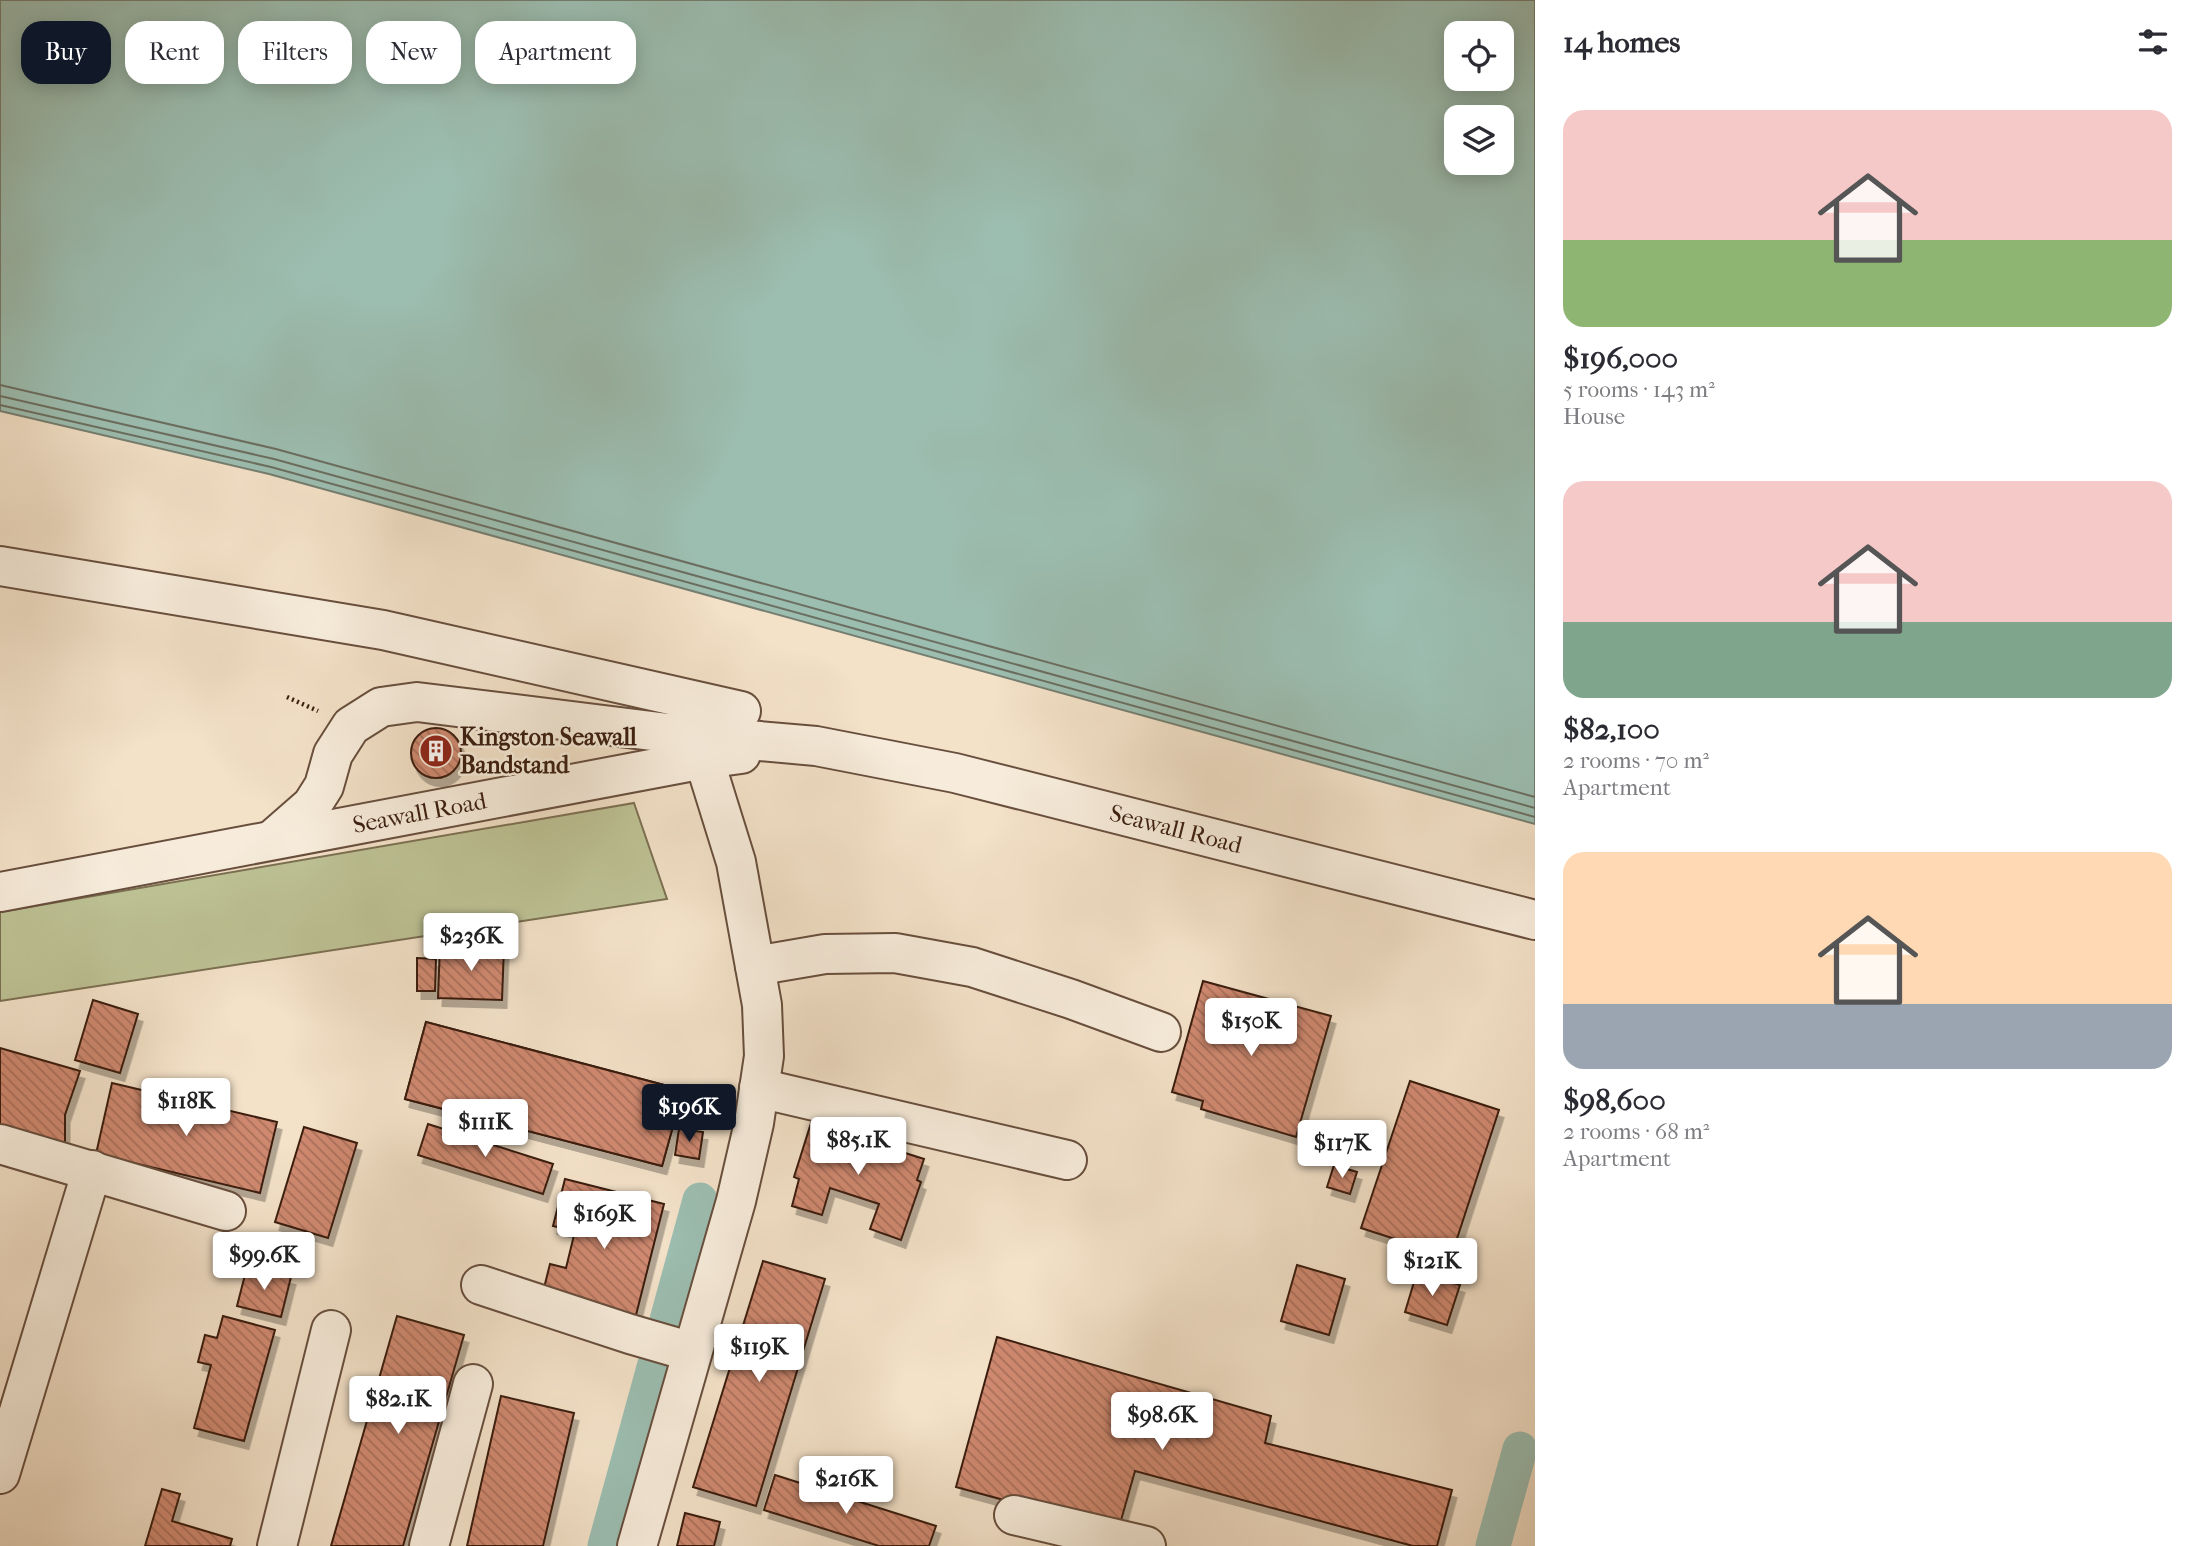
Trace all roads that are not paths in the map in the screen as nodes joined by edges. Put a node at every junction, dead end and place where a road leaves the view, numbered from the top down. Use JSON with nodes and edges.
{"nodes":[{"id":1,"x":0,"y":566,"type":"edge"},
{"id":2,"x":741,"y":710,"type":"dead end"},
{"id":3,"x":816,"y":746,"type":"junction"},
{"id":4,"x":704,"y":759,"type":"junction"},
{"id":5,"x":272,"y":839,"type":"junction"},
{"id":6,"x":0,"y":892,"type":"edge"},
{"id":7,"x":1535,"y":920,"type":"edge"},
{"id":8,"x":755,"y":966,"type":"junction"},
{"id":9,"x":1161,"y":1032,"type":"dead end"},
{"id":10,"x":759,"y":1088,"type":"junction"},
{"id":11,"x":0,"y":1144,"type":"edge"},
{"id":12,"x":1067,"y":1160,"type":"dead end"},
{"id":13,"x":92,"y":1170,"type":"junction"},
{"id":14,"x":226,"y":1211,"type":"dead end"},
{"id":15,"x":481,"y":1285,"type":"dead end"},
{"id":16,"x":331,"y":1329,"type":"dead end"},
{"id":17,"x":692,"y":1352,"type":"junction"},
{"id":18,"x":473,"y":1384,"type":"dead end"},
{"id":19,"x":1,"y":1467,"type":"edge"},
{"id":20,"x":1014,"y":1515,"type":"dead end"},
{"id":21,"x":277,"y":1546,"type":"edge"},
{"id":22,"x":429,"y":1546,"type":"edge"},
{"id":23,"x":637,"y":1546,"type":"edge"},
{"id":24,"x":1146,"y":1546,"type":"edge"}],
"edges":[{"from":1,"to":2,"type":"street"},
{"from":3,"to":4,"type":"street","name":"Seawall Road"},
{"from":3,"to":5,"type":"street","name":"Seawall Road"},
{"from":3,"to":7,"type":"street","name":"Seawall Road"},
{"from":4,"to":5,"type":"street","name":"Seawall Road"},
{"from":4,"to":8,"type":"street"},
{"from":5,"to":6,"type":"street","name":"Seawall Road"},
{"from":8,"to":9,"type":"street"},
{"from":8,"to":10,"type":"street"},
{"from":10,"to":12,"type":"street"},
{"from":10,"to":17,"type":"street"},
{"from":11,"to":13,"type":"street"},
{"from":13,"to":14,"type":"street"},
{"from":13,"to":19,"type":"street"},
{"from":15,"to":17,"type":"street"},
{"from":16,"to":21,"type":"street"},
{"from":17,"to":23,"type":"street"},
{"from":18,"to":22,"type":"street"},
{"from":20,"to":24,"type":"street"}]}
